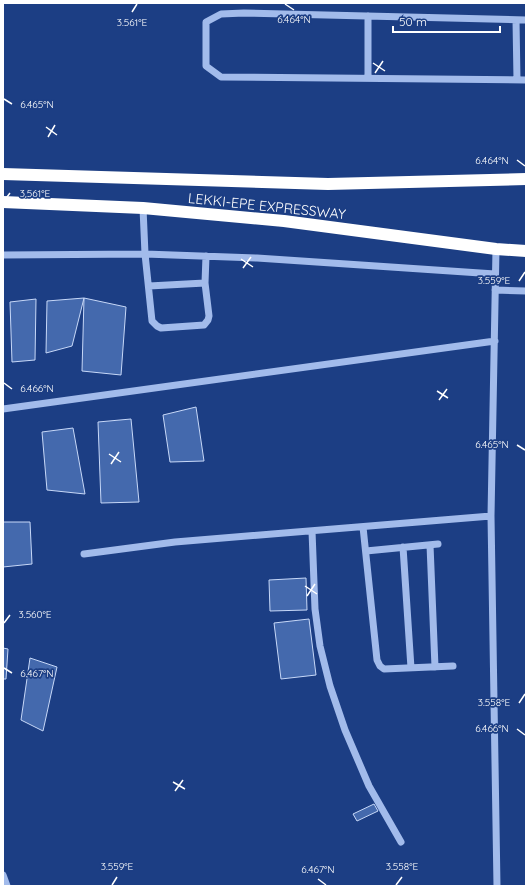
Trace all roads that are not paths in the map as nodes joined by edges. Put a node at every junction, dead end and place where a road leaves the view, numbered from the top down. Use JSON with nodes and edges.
{"nodes":[{"id":1,"x":368,"y":16,"type":"junction"},
{"id":2,"x":516,"y":20,"type":"junction"},
{"id":3,"x":526,"y":20,"type":"edge"},
{"id":4,"x":368,"y":78,"type":"junction"},
{"id":5,"x":517,"y":80,"type":"junction"},
{"id":6,"x":526,"y":80,"type":"edge"},
{"id":7,"x":3,"y":174,"type":"edge"},
{"id":8,"x":526,"y":179,"type":"edge"},
{"id":9,"x":3,"y":202,"type":"edge"},
{"id":10,"x":143,"y":208,"type":"junction"},
{"id":11,"x":496,"y":250,"type":"junction"},
{"id":12,"x":526,"y":251,"type":"edge"},
{"id":13,"x":145,"y":254,"type":"junction"},
{"id":14,"x":3,"y":255,"type":"edge"},
{"id":15,"x":206,"y":256,"type":"junction"},
{"id":16,"x":496,"y":274,"type":"junction"},
{"id":17,"x":205,"y":283,"type":"junction"},
{"id":18,"x":149,"y":286,"type":"junction"},
{"id":19,"x":495,"y":290,"type":"junction"},
{"id":20,"x":526,"y":291,"type":"edge"},
{"id":21,"x":495,"y":341,"type":"junction"},
{"id":22,"x":3,"y":409,"type":"edge"},
{"id":23,"x":491,"y":516,"type":"junction"},
{"id":24,"x":363,"y":527,"type":"junction"},
{"id":25,"x":312,"y":531,"type":"junction"},
{"id":26,"x":430,"y":544,"type":"junction"},
{"id":27,"x":438,"y":544,"type":"dead end"},
{"id":28,"x":403,"y":547,"type":"junction"},
{"id":29,"x":366,"y":551,"type":"junction"},
{"id":30,"x":84,"y":554,"type":"dead end"},
{"id":31,"x":453,"y":666,"type":"dead end"},
{"id":32,"x":435,"y":667,"type":"junction"},
{"id":33,"x":411,"y":668,"type":"junction"},
{"id":34,"x":402,"y":842,"type":"dead end"},
{"id":35,"x":3,"y":875,"type":"edge"},
{"id":36,"x":6,"y":886,"type":"edge"},
{"id":37,"x":497,"y":886,"type":"edge"}],
"edges":[{"from":1,"to":2,"type":"street"},
{"from":1,"to":4,"type":"street"},
{"from":1,"to":4,"type":"street"},
{"from":2,"to":3,"type":"street"},
{"from":2,"to":5,"type":"street"},
{"from":4,"to":5,"type":"street"},
{"from":5,"to":6,"type":"street"},
{"from":7,"to":8,"type":"highway","name":"LEKKI-EPE EXPRESSWAY"},
{"from":9,"to":10,"type":"highway","name":"LEKKI-EPE EXPRESSWAY"},
{"from":10,"to":11,"type":"highway","name":"LEKKI-EPE EXPRESSWAY"},
{"from":10,"to":13,"type":"street"},
{"from":11,"to":12,"type":"highway","name":"LEKKI-EPE EXPRESSWAY"},
{"from":11,"to":16,"type":"street"},
{"from":13,"to":14,"type":"street"},
{"from":13,"to":15,"type":"street"},
{"from":13,"to":18,"type":"street"},
{"from":15,"to":16,"type":"street"},
{"from":15,"to":17,"type":"street"},
{"from":16,"to":19,"type":"street"},
{"from":17,"to":18,"type":"street"},
{"from":17,"to":18,"type":"street"},
{"from":19,"to":20,"type":"street"},
{"from":19,"to":21,"type":"street"},
{"from":21,"to":22,"type":"street"},
{"from":21,"to":23,"type":"street"},
{"from":23,"to":24,"type":"street"},
{"from":23,"to":37,"type":"street"},
{"from":24,"to":25,"type":"street"},
{"from":24,"to":29,"type":"street"},
{"from":25,"to":30,"type":"street"},
{"from":25,"to":34,"type":"street"},
{"from":26,"to":27,"type":"street"},
{"from":26,"to":28,"type":"street"},
{"from":26,"to":32,"type":"street"},
{"from":28,"to":29,"type":"street"},
{"from":28,"to":33,"type":"street"},
{"from":29,"to":33,"type":"street"},
{"from":31,"to":32,"type":"street"},
{"from":32,"to":33,"type":"street"},
{"from":35,"to":36,"type":"street"}]}
